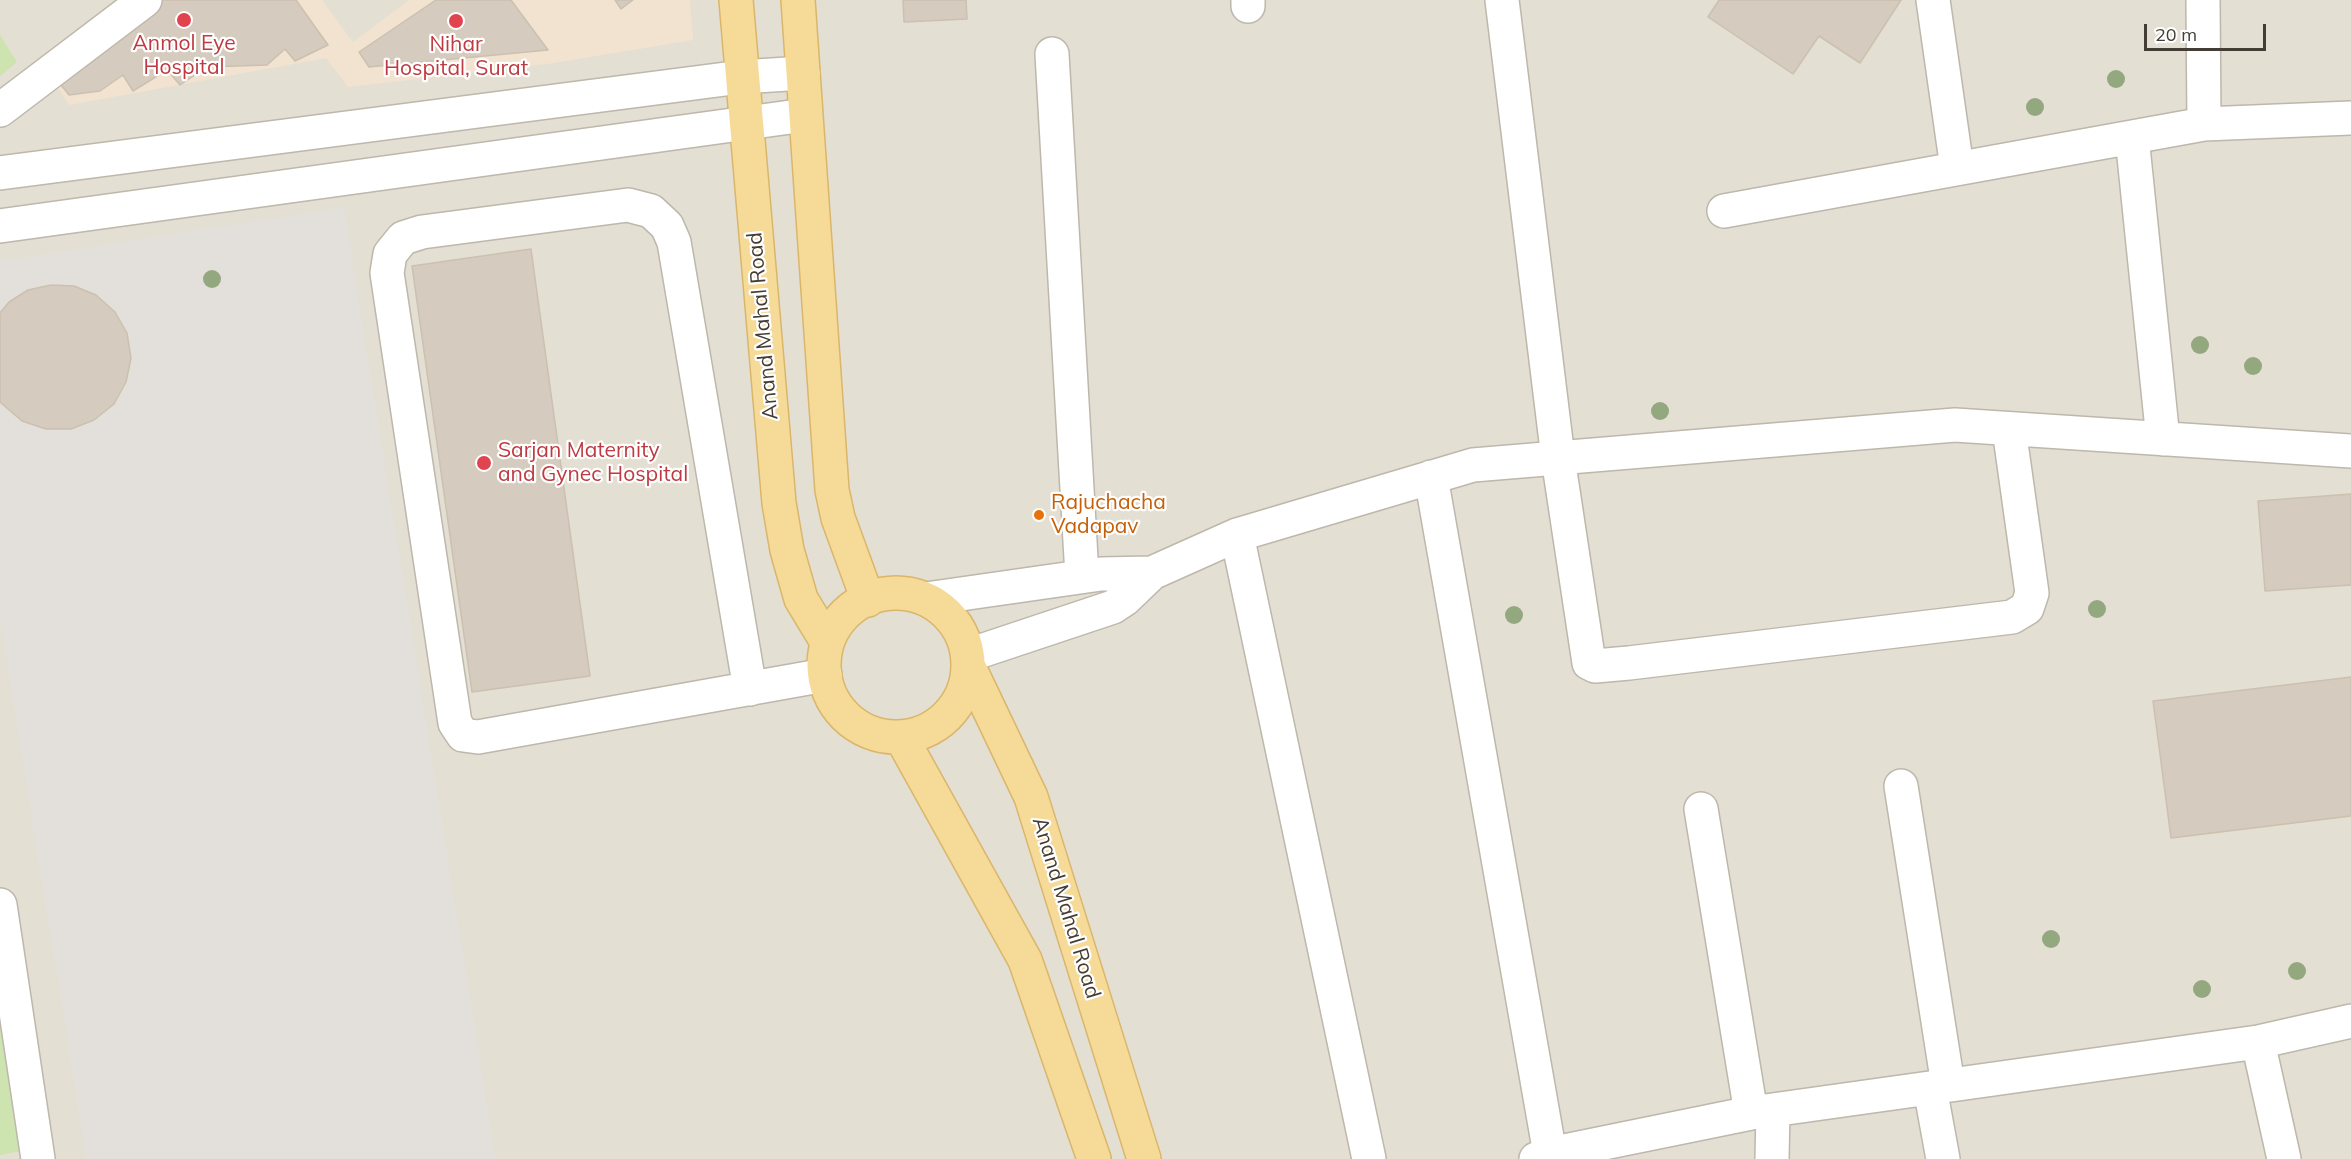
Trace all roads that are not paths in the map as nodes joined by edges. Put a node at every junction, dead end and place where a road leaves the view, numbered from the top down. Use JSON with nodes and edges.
{"nodes":[{"id":1,"x":146,"y":0,"type":"edge"},
{"id":2,"x":736,"y":0,"type":"edge"},
{"id":3,"x":798,"y":0,"type":"edge"},
{"id":4,"x":1502,"y":0,"type":"edge"},
{"id":5,"x":1933,"y":0,"type":"edge"},
{"id":6,"x":2203,"y":0,"type":"edge"},
{"id":7,"x":1052,"y":54,"type":"dead end"},
{"id":8,"x":802,"y":73,"type":"junction"},
{"id":9,"x":741,"y":77,"type":"junction"},
{"id":10,"x":0,"y":110,"type":"edge"},
{"id":11,"x":805,"y":115,"type":"junction"},
{"id":12,"x":2351,"y":118,"type":"edge"},
{"id":13,"x":746,"y":122,"type":"junction"},
{"id":14,"x":2204,"y":124,"type":"junction"},
{"id":15,"x":2132,"y":137,"type":"junction"},
{"id":16,"x":1957,"y":168,"type":"junction"},
{"id":17,"x":0,"y":173,"type":"edge"},
{"id":18,"x":1724,"y":211,"type":"dead end"},
{"id":19,"x":0,"y":226,"type":"edge"},
{"id":20,"x":2010,"y":429,"type":"junction"},
{"id":21,"x":2163,"y":439,"type":"junction"},
{"id":22,"x":2351,"y":451,"type":"edge"},
{"id":23,"x":1558,"y":458,"type":"junction"},
{"id":24,"x":1431,"y":477,"type":"junction"},
{"id":25,"x":1237,"y":535,"type":"junction"},
{"id":26,"x":1152,"y":573,"type":"junction"},
{"id":27,"x":1082,"y":576,"type":"junction"},
{"id":28,"x":926,"y":599,"type":"junction"},
{"id":29,"x":868,"y":600,"type":"junction"},
{"id":30,"x":827,"y":642,"type":"junction"},
{"id":31,"x":968,"y":660,"type":"junction"},
{"id":32,"x":825,"y":675,"type":"junction"},
{"id":33,"x":750,"y":689,"type":"junction"},
{"id":34,"x":901,"y":737,"type":"junction"},
{"id":35,"x":1901,"y":786,"type":"dead end"},
{"id":36,"x":1701,"y":809,"type":"dead end"},
{"id":37,"x":0,"y":905,"type":"edge"},
{"id":38,"x":2351,"y":1021,"type":"edge"},
{"id":39,"x":2258,"y":1042,"type":"junction"},
{"id":40,"x":1939,"y":1086,"type":"junction"},
{"id":41,"x":1762,"y":1112,"type":"junction"},
{"id":42,"x":1543,"y":1157,"type":"edge"},
{"id":43,"x":38,"y":1159,"type":"edge"},
{"id":44,"x":1094,"y":1159,"type":"edge"},
{"id":45,"x":1144,"y":1159,"type":"edge"},
{"id":46,"x":1370,"y":1159,"type":"edge"},
{"id":47,"x":1772,"y":1159,"type":"edge"},
{"id":48,"x":1942,"y":1159,"type":"edge"},
{"id":49,"x":2283,"y":1159,"type":"edge"}],
"edges":[{"from":1,"to":10,"type":"street"},
{"from":2,"to":9,"type":"main road","name":"Anand Mahal Road"},
{"from":3,"to":8,"type":"main road"},
{"from":4,"to":23,"type":"street"},
{"from":5,"to":16,"type":"street"},
{"from":6,"to":14,"type":"street"},
{"from":7,"to":27,"type":"street"},
{"from":8,"to":9,"type":"street"},
{"from":8,"to":11,"type":"main road"},
{"from":9,"to":13,"type":"main road","name":"Anand Mahal Road"},
{"from":9,"to":17,"type":"street"},
{"from":11,"to":13,"type":"street"},
{"from":11,"to":29,"type":"main road"},
{"from":12,"to":14,"type":"street"},
{"from":13,"to":19,"type":"street"},
{"from":13,"to":30,"type":"main road","name":"Anand Mahal Road"},
{"from":14,"to":15,"type":"street"},
{"from":15,"to":16,"type":"street"},
{"from":15,"to":21,"type":"street"},
{"from":16,"to":18,"type":"street"},
{"from":20,"to":21,"type":"street"},
{"from":20,"to":23,"type":"street"},
{"from":20,"to":23,"type":"street"},
{"from":21,"to":22,"type":"street"},
{"from":23,"to":24,"type":"street"},
{"from":24,"to":25,"type":"street"},
{"from":24,"to":42,"type":"street"},
{"from":25,"to":26,"type":"street"},
{"from":25,"to":46,"type":"street"},
{"from":26,"to":27,"type":"street"},
{"from":26,"to":31,"type":"street"},
{"from":27,"to":28,"type":"street"},
{"from":28,"to":29,"type":"main road"},
{"from":28,"to":31,"type":"main road"},
{"from":29,"to":30,"type":"main road"},
{"from":30,"to":32,"type":"main road"},
{"from":31,"to":34,"type":"main road"},
{"from":31,"to":45,"type":"main road","name":"Anand Mahal Road"},
{"from":32,"to":33,"type":"street"},
{"from":32,"to":34,"type":"main road"},
{"from":33,"to":33,"type":"street"},
{"from":34,"to":44,"type":"main road"},
{"from":35,"to":40,"type":"street"},
{"from":36,"to":41,"type":"street"},
{"from":37,"to":43,"type":"street"},
{"from":38,"to":39,"type":"street"},
{"from":39,"to":40,"type":"street"},
{"from":39,"to":49,"type":"street"},
{"from":40,"to":41,"type":"street"},
{"from":40,"to":48,"type":"street"},
{"from":41,"to":42,"type":"street"},
{"from":41,"to":47,"type":"street"}]}
